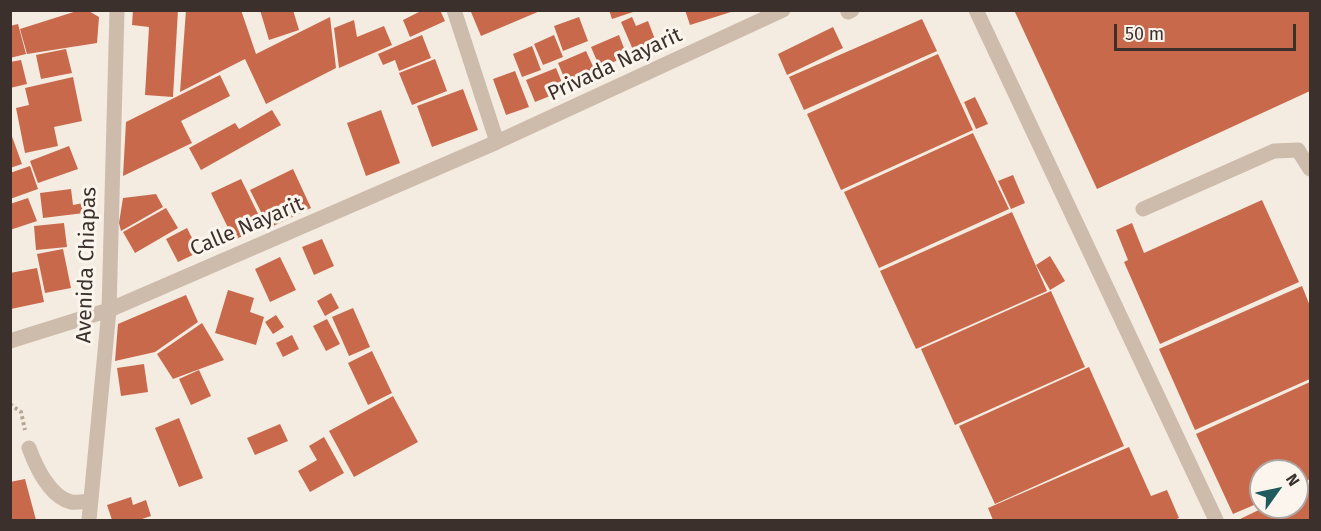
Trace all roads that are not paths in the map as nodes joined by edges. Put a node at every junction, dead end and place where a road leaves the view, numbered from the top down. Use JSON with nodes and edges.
{"nodes":[{"id":1,"x":117,"y":10,"type":"edge"},
{"id":2,"x":454,"y":10,"type":"edge"},
{"id":3,"x":783,"y":10,"type":"edge"},
{"id":4,"x":976,"y":10,"type":"edge"},
{"id":5,"x":497,"y":142,"type":"junction"},
{"id":6,"x":1311,"y":169,"type":"edge"},
{"id":7,"x":1143,"y":209,"type":"dead end"},
{"id":8,"x":109,"y":310,"type":"junction"},
{"id":9,"x":10,"y":341,"type":"edge"},
{"id":10,"x":29,"y":448,"type":"road end"},
{"id":11,"x":91,"y":501,"type":"junction"},
{"id":12,"x":89,"y":520,"type":"edge"},
{"id":13,"x":1216,"y":520,"type":"edge"}],
"edges":[{"from":1,"to":8,"type":"street","name":"Avenida Chiapas"},
{"from":2,"to":5,"type":"street"},
{"from":3,"to":5,"type":"street","name":"Privada Nayarit"},
{"from":4,"to":13,"type":"street"},
{"from":5,"to":8,"type":"street","name":"Calle Nayarit"},
{"from":6,"to":7,"type":"street"},
{"from":8,"to":9,"type":"street","name":"Calle Nayarit"},
{"from":8,"to":11,"type":"street","name":"Avenida Chiapas"},
{"from":10,"to":11,"type":"street"},
{"from":11,"to":12,"type":"street","name":"Avenida Chiapas"}]}
